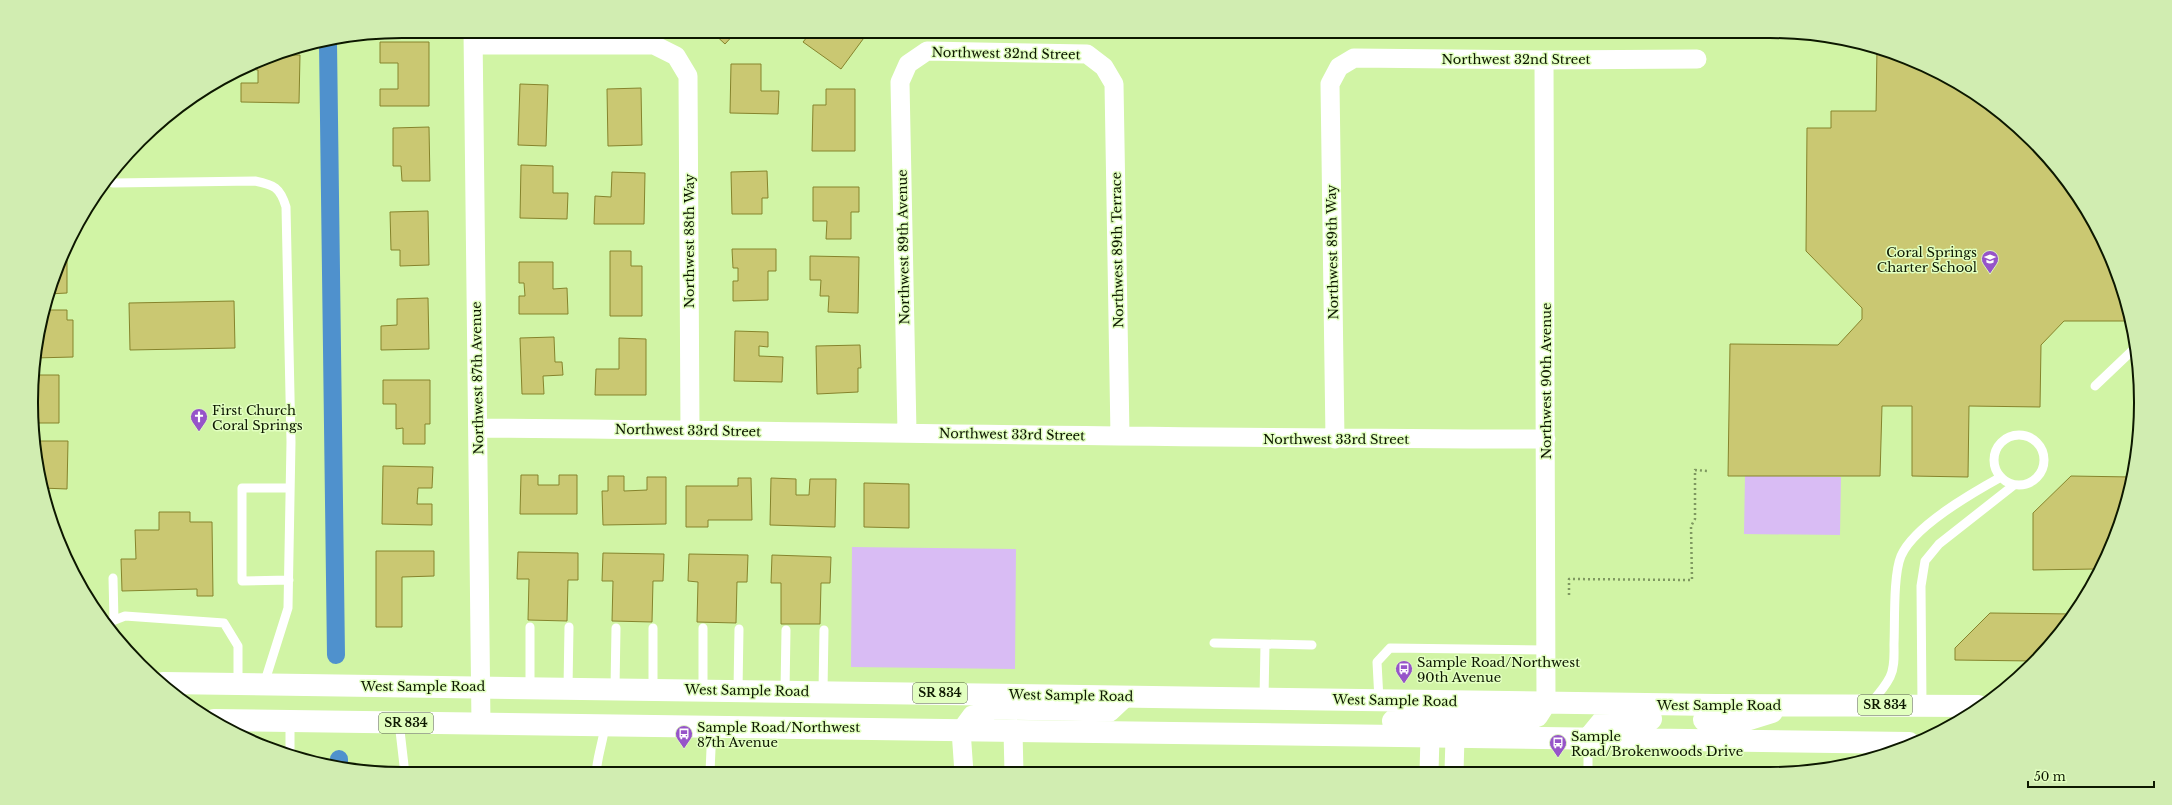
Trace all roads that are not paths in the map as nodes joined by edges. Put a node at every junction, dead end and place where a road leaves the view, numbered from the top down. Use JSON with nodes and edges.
{"nodes":[{"id":1,"x":473,"y":38,"type":"edge"},
{"id":2,"x":1697,"y":59,"type":"dead end"},
{"id":3,"x":1544,"y":60,"type":"junction"},
{"id":4,"x":908,"y":64,"type":"joint"},
{"id":5,"x":1104,"y":67,"type":"joint"},
{"id":6,"x":1339,"y":67,"type":"joint"},
{"id":7,"x":113,"y":183,"type":"dead end"},
{"id":8,"x":2131,"y":352,"type":"edge"},
{"id":9,"x":2095,"y":386,"type":"dead end"},
{"id":10,"x":478,"y":428,"type":"junction"},
{"id":11,"x":690,"y":430,"type":"junction"},
{"id":12,"x":907,"y":432,"type":"junction"},
{"id":13,"x":1120,"y":436,"type":"junction"},
{"id":14,"x":1335,"y":439,"type":"junction"},
{"id":15,"x":1546,"y":439,"type":"junction"},
{"id":16,"x":2001,"y":477,"type":"junction"},
{"id":17,"x":2014,"y":484,"type":"junction"},
{"id":18,"x":290,"y":488,"type":"junction"},
{"id":19,"x":113,"y":578,"type":"dead end"},
{"id":20,"x":289,"y":580,"type":"junction"},
{"id":21,"x":110,"y":620,"type":"edge"},
{"id":22,"x":111,"y":622,"type":"edge"},
{"id":23,"x":530,"y":627,"type":"dead end"},
{"id":24,"x":569,"y":627,"type":"dead end"},
{"id":25,"x":616,"y":628,"type":"dead end"},
{"id":26,"x":653,"y":628,"type":"dead end"},
{"id":27,"x":703,"y":628,"type":"dead end"},
{"id":28,"x":739,"y":629,"type":"dead end"},
{"id":29,"x":786,"y":630,"type":"dead end"},
{"id":30,"x":824,"y":630,"type":"dead end"},
{"id":31,"x":1214,"y":643,"type":"dead end"},
{"id":32,"x":1265,"y":644,"type":"junction"},
{"id":33,"x":1312,"y":644,"type":"dead end"},
{"id":34,"x":1546,"y":650,"type":"junction"},
{"id":35,"x":170,"y":683,"type":"edge"},
{"id":36,"x":238,"y":685,"type":"junction"},
{"id":37,"x":264,"y":685,"type":"junction"},
{"id":38,"x":481,"y":686,"type":"junction"},
{"id":39,"x":530,"y":687,"type":"junction"},
{"id":40,"x":568,"y":688,"type":"junction"},
{"id":41,"x":615,"y":688,"type":"junction"},
{"id":42,"x":653,"y":689,"type":"junction"},
{"id":43,"x":703,"y":690,"type":"junction"},
{"id":44,"x":738,"y":690,"type":"junction"},
{"id":45,"x":785,"y":691,"type":"junction"},
{"id":46,"x":823,"y":691,"type":"junction"},
{"id":47,"x":1127,"y":696,"type":"junction"},
{"id":48,"x":1264,"y":698,"type":"junction"},
{"id":49,"x":1379,"y":700,"type":"junction"},
{"id":50,"x":1546,"y":702,"type":"junction"},
{"id":51,"x":1870,"y":705,"type":"junction"},
{"id":52,"x":1792,"y":706,"type":"junction"},
{"id":53,"x":1922,"y":706,"type":"junction"},
{"id":54,"x":1972,"y":706,"type":"edge"},
{"id":55,"x":290,"y":721,"type":"junction"},
{"id":56,"x":399,"y":722,"type":"junction"},
{"id":57,"x":481,"y":724,"type":"junction"},
{"id":58,"x":605,"y":726,"type":"junction"},
{"id":59,"x":712,"y":727,"type":"junction"},
{"id":60,"x":240,"y":729,"type":"edge"},
{"id":61,"x":961,"y":730,"type":"junction"},
{"id":62,"x":1013,"y":731,"type":"junction"},
{"id":63,"x":1318,"y":735,"type":"junction"},
{"id":64,"x":1430,"y":737,"type":"junction"},
{"id":65,"x":1455,"y":738,"type":"junction"},
{"id":66,"x":1588,"y":739,"type":"junction"},
{"id":67,"x":1894,"y":745,"type":"edge"},
{"id":68,"x":290,"y":750,"type":"edge"},
{"id":69,"x":404,"y":767,"type":"edge"},
{"id":70,"x":596,"y":767,"type":"edge"},
{"id":71,"x":710,"y":767,"type":"edge"},
{"id":72,"x":964,"y":767,"type":"edge"},
{"id":73,"x":1014,"y":767,"type":"edge"},
{"id":74,"x":1430,"y":767,"type":"edge"},
{"id":75,"x":1454,"y":767,"type":"edge"},
{"id":76,"x":1588,"y":767,"type":"edge"}],
"edges":[{"from":1,"to":10,"type":"street","name":"Northwest 87th Avenue"},
{"from":1,"to":11,"type":"street","name":"Northwest 88th Way"},
{"from":2,"to":3,"type":"street","name":"Northwest 32nd Street"},
{"from":3,"to":6,"type":"street","name":"Northwest 32nd Street"},
{"from":3,"to":15,"type":"street","name":"Northwest 90th Avenue"},
{"from":4,"to":5,"type":"street","name":"Northwest 32nd Street"},
{"from":4,"to":12,"type":"street","name":"Northwest 89th Avenue"},
{"from":5,"to":13,"type":"street","name":"Northwest 89th Terrace"},
{"from":6,"to":14,"type":"street","name":"Northwest 89th Way"},
{"from":7,"to":18,"type":"lane"},
{"from":8,"to":9,"type":"lane"},
{"from":10,"to":11,"type":"street","name":"Northwest 33rd Street"},
{"from":10,"to":38,"type":"street","name":"Northwest 87th Avenue"},
{"from":11,"to":12,"type":"street","name":"Northwest 33rd Street"},
{"from":12,"to":13,"type":"street","name":"Northwest 33rd Street"},
{"from":13,"to":14,"type":"street","name":"Northwest 33rd Street"},
{"from":14,"to":15,"type":"street","name":"Northwest 33rd Street"},
{"from":15,"to":34,"type":"street","name":"Northwest 90th Avenue"},
{"from":16,"to":17,"type":"lane"},
{"from":16,"to":17,"type":"lane"},
{"from":16,"to":51,"type":"lane"},
{"from":17,"to":53,"type":"lane"},
{"from":18,"to":20,"type":"lane"},
{"from":18,"to":20,"type":"lane"},
{"from":19,"to":21,"type":"lane"},
{"from":20,"to":37,"type":"lane"},
{"from":22,"to":36,"type":"lane"},
{"from":23,"to":39,"type":"lane"},
{"from":24,"to":40,"type":"lane"},
{"from":25,"to":41,"type":"lane"},
{"from":26,"to":42,"type":"lane"},
{"from":27,"to":43,"type":"lane"},
{"from":28,"to":44,"type":"lane"},
{"from":29,"to":45,"type":"lane"},
{"from":30,"to":46,"type":"lane"},
{"from":31,"to":32,"type":"lane"},
{"from":32,"to":33,"type":"lane"},
{"from":32,"to":48,"type":"lane"},
{"from":34,"to":49,"type":"lane"},
{"from":34,"to":50,"type":"street","name":"Northwest 90th Avenue"},
{"from":35,"to":36,"type":"main road","name":"West Sample Road","number":"SR 834"},
{"from":36,"to":37,"type":"main road","name":"West Sample Road","number":"SR 834"},
{"from":37,"to":38,"type":"main road","name":"West Sample Road","number":"SR 834"},
{"from":38,"to":39,"type":"main road","name":"West Sample Road","number":"SR 834"},
{"from":38,"to":57,"type":"street","name":"Northwest 87th Avenue"},
{"from":39,"to":40,"type":"main road","name":"West Sample Road","number":"SR 834"},
{"from":40,"to":41,"type":"main road","name":"West Sample Road","number":"SR 834"},
{"from":41,"to":42,"type":"main road","name":"West Sample Road","number":"SR 834"},
{"from":42,"to":43,"type":"main road","name":"West Sample Road","number":"SR 834"},
{"from":43,"to":44,"type":"main road","name":"West Sample Road","number":"SR 834"},
{"from":44,"to":45,"type":"main road","name":"West Sample Road","number":"SR 834"},
{"from":45,"to":46,"type":"main road","name":"West Sample Road","number":"SR 834"},
{"from":46,"to":47,"type":"main road","name":"West Sample Road","number":"SR 834"},
{"from":47,"to":48,"type":"main road","name":"West Sample Road","number":"SR 834"},
{"from":47,"to":61,"type":"street"},
{"from":48,"to":49,"type":"main road","name":"West Sample Road","number":"SR 834"},
{"from":49,"to":50,"type":"main road","name":"West Sample Road","number":"SR 834"},
{"from":50,"to":52,"type":"main road","name":"West Sample Road","number":"SR 834"},
{"from":50,"to":63,"type":"main road"},
{"from":51,"to":52,"type":"main road","name":"West Sample Road","number":"SR 834"},
{"from":51,"to":53,"type":"main road","name":"West Sample Road","number":"SR 834"},
{"from":52,"to":66,"type":"main road"},
{"from":53,"to":54,"type":"main road","name":"West Sample Road","number":"SR 834"},
{"from":55,"to":56,"type":"main road","number":"SR 834"},
{"from":55,"to":60,"type":"main road","number":"SR 834"},
{"from":55,"to":68,"type":"lane"},
{"from":56,"to":57,"type":"main road","number":"SR 834"},
{"from":56,"to":69,"type":"lane"},
{"from":57,"to":58,"type":"main road","number":"SR 834"},
{"from":58,"to":59,"type":"main road","number":"SR 834"},
{"from":58,"to":70,"type":"lane"},
{"from":59,"to":61,"type":"main road","number":"SR 834"},
{"from":59,"to":71,"type":"lane"},
{"from":61,"to":62,"type":"main road","number":"SR 834"},
{"from":61,"to":72,"type":"street"},
{"from":62,"to":63,"type":"main road","number":"SR 834"},
{"from":62,"to":73,"type":"street"},
{"from":63,"to":64,"type":"main road","number":"SR 834"},
{"from":64,"to":65,"type":"main road","number":"SR 834"},
{"from":64,"to":74,"type":"street"},
{"from":65,"to":66,"type":"main road","number":"SR 834"},
{"from":65,"to":75,"type":"street"},
{"from":66,"to":67,"type":"main road","number":"SR 834"},
{"from":66,"to":76,"type":"lane"}]}
